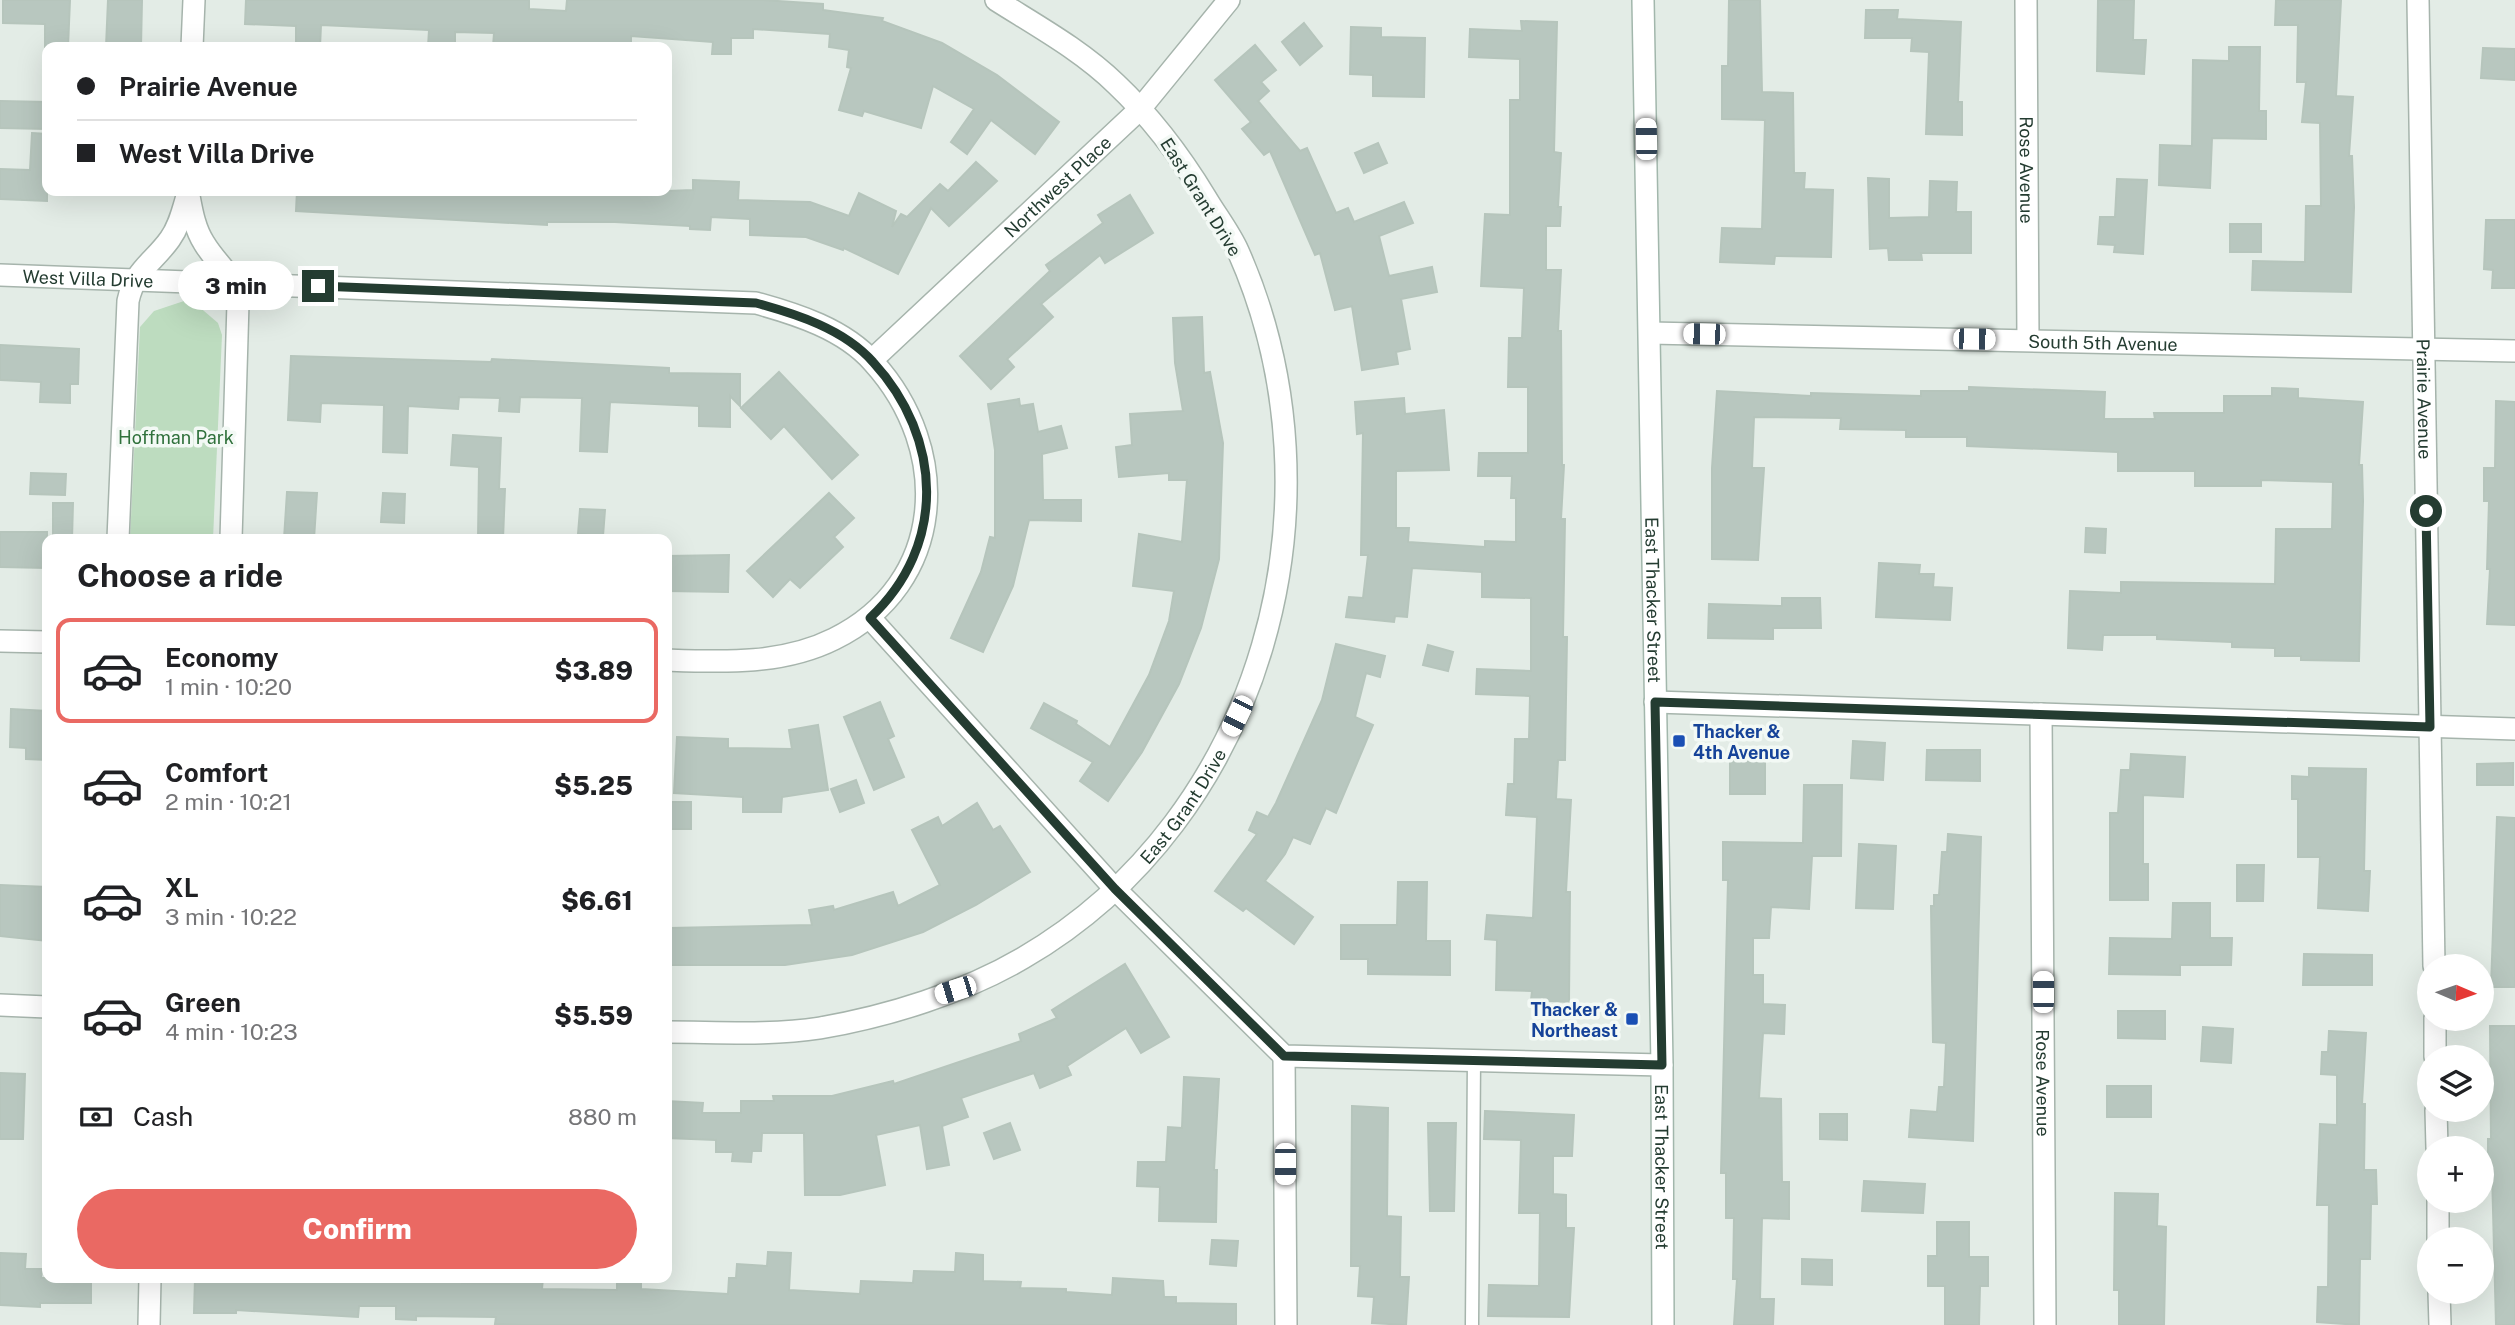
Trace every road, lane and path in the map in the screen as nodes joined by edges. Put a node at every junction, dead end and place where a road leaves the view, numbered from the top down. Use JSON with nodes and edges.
{"nodes":[{"id":1,"x":194,"y":0,"type":"edge"},
{"id":2,"x":996,"y":0,"type":"edge"},
{"id":3,"x":1228,"y":0,"type":"edge"},
{"id":4,"x":1643,"y":0,"type":"edge"},
{"id":5,"x":2026,"y":0,"type":"edge"},
{"id":6,"x":2418,"y":0,"type":"edge"},
{"id":7,"x":192,"y":42,"type":"edge"},
{"id":8,"x":1140,"y":109,"type":"junction"},
{"id":9,"x":187,"y":196,"type":"edge"},
{"id":10,"x":189,"y":196,"type":"edge"},
{"id":11,"x":0,"y":275,"type":"edge"},
{"id":12,"x":132,"y":281,"type":"junction"},
{"id":13,"x":236,"y":283,"type":"junction"},
{"id":14,"x":1650,"y":333,"type":"junction"},
{"id":15,"x":2028,"y":340,"type":"junction"},
{"id":16,"x":2422,"y":348,"type":"junction"},
{"id":17,"x":2515,"y":351,"type":"edge"},
{"id":18,"x":872,"y":360,"type":"junction"},
{"id":19,"x":118,"y":534,"type":"edge"},
{"id":20,"x":231,"y":534,"type":"edge"},
{"id":21,"x":870,"y":618,"type":"junction"},
{"id":22,"x":0,"y":640,"type":"edge"},
{"id":23,"x":42,"y":642,"type":"edge"},
{"id":24,"x":672,"y":660,"type":"edge"},
{"id":25,"x":1655,"y":702,"type":"junction"},
{"id":26,"x":2041,"y":714,"type":"junction"},
{"id":27,"x":2430,"y":727,"type":"junction"},
{"id":28,"x":2515,"y":730,"type":"edge"},
{"id":29,"x":1115,"y":889,"type":"junction"},
{"id":30,"x":2434,"y":954,"type":"edge"},
{"id":31,"x":0,"y":1005,"type":"edge"},
{"id":32,"x":42,"y":1007,"type":"edge"},
{"id":33,"x":672,"y":1032,"type":"edge"},
{"id":34,"x":1284,"y":1056,"type":"junction"},
{"id":35,"x":1474,"y":1059,"type":"junction"},
{"id":36,"x":1662,"y":1065,"type":"junction"},
{"id":37,"x":150,"y":1283,"type":"edge"},
{"id":38,"x":2439,"y":1304,"type":"edge"},
{"id":39,"x":149,"y":1325,"type":"edge"},
{"id":40,"x":1286,"y":1325,"type":"edge"},
{"id":41,"x":1472,"y":1325,"type":"edge"},
{"id":42,"x":1663,"y":1325,"type":"edge"},
{"id":43,"x":2045,"y":1325,"type":"edge"},
{"id":44,"x":2440,"y":1325,"type":"edge"}],
"edges":[{"from":1,"to":7,"type":"street"},
{"from":2,"to":8,"type":"street","name":"East Grant Drive"},
{"from":3,"to":8,"type":"street","name":"Northwest Place"},
{"from":4,"to":14,"type":"street","name":"East Thacker Street"},
{"from":5,"to":15,"type":"street","name":"Rose Avenue"},
{"from":6,"to":16,"type":"street","name":"Prairie Avenue"},
{"from":8,"to":18,"type":"street","name":"Northwest Place"},
{"from":8,"to":29,"type":"street","name":"East Grant Drive"},
{"from":9,"to":12,"type":"street"},
{"from":10,"to":13,"type":"street"},
{"from":11,"to":12,"type":"street","name":"West Villa Drive"},
{"from":12,"to":13,"type":"street","name":"West Villa Drive"},
{"from":12,"to":19,"type":"street"},
{"from":13,"to":18,"type":"street","name":"West Villa Drive"},
{"from":13,"to":20,"type":"street"},
{"from":14,"to":15,"type":"street","name":"South 5th Avenue"},
{"from":14,"to":25,"type":"street","name":"East Thacker Street"},
{"from":15,"to":16,"type":"street","name":"South 5th Avenue"},
{"from":16,"to":17,"type":"street","name":"South 5th Avenue"},
{"from":16,"to":27,"type":"street","name":"Prairie Avenue"},
{"from":18,"to":21,"type":"street","name":"West Villa Drive"},
{"from":21,"to":24,"type":"street","name":"West Villa Drive"},
{"from":21,"to":29,"type":"street"},
{"from":22,"to":23,"type":"street"},
{"from":25,"to":26,"type":"street"},
{"from":25,"to":36,"type":"street","name":"East Thacker Street"},
{"from":26,"to":27,"type":"street"},
{"from":26,"to":43,"type":"street","name":"Rose Avenue"},
{"from":27,"to":28,"type":"street"},
{"from":27,"to":30,"type":"street","name":"Prairie Avenue"},
{"from":29,"to":33,"type":"street","name":"East Grant Drive"},
{"from":29,"to":34,"type":"street"},
{"from":31,"to":32,"type":"street"},
{"from":34,"to":35,"type":"street"},
{"from":34,"to":40,"type":"street"},
{"from":35,"to":36,"type":"street"},
{"from":35,"to":41,"type":"lane"},
{"from":36,"to":42,"type":"street","name":"East Thacker Street"},
{"from":37,"to":39,"type":"street"},
{"from":38,"to":44,"type":"street"}]}
